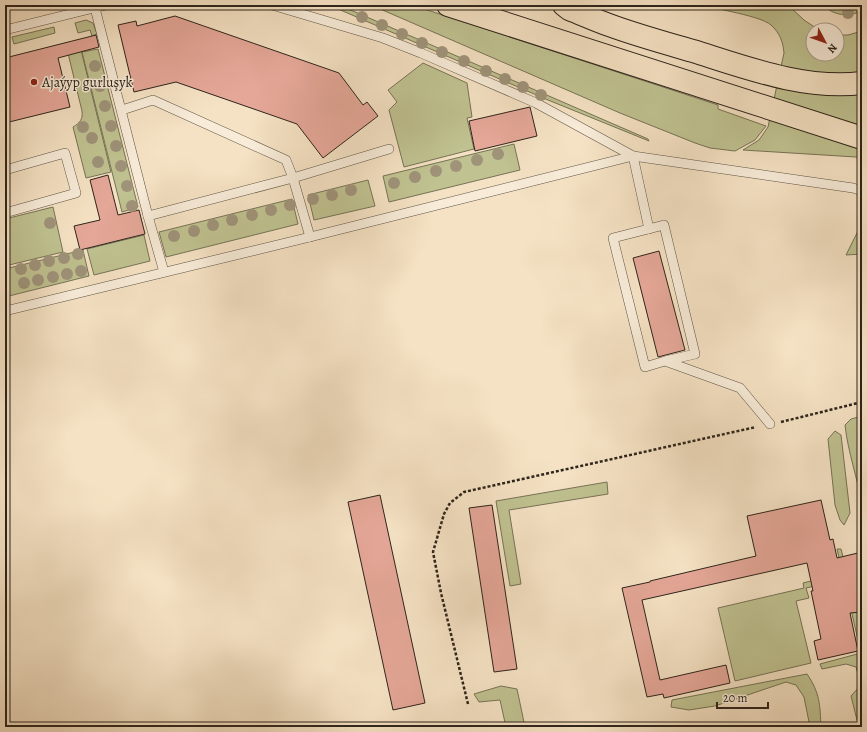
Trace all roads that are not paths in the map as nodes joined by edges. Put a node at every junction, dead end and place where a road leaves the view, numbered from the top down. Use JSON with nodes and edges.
{"nodes":[{"id":1,"x":106,"y":5,"type":"edge"},
{"id":2,"x":272,"y":5,"type":"edge"},
{"id":3,"x":448,"y":5,"type":"edge"},
{"id":4,"x":564,"y":5,"type":"edge"},
{"id":5,"x":95,"y":8,"type":"junction"},
{"id":6,"x":5,"y":30,"type":"edge"},
{"id":7,"x":862,"y":83,"type":"edge"},
{"id":8,"x":122,"y":110,"type":"junction"},
{"id":9,"x":862,"y":138,"type":"edge"},
{"id":10,"x":389,"y":149,"type":"dead end"},
{"id":11,"x":633,"y":156,"type":"junction"},
{"id":12,"x":5,"y":170,"type":"edge"},
{"id":13,"x":293,"y":178,"type":"junction"},
{"id":14,"x":862,"y":191,"type":"edge"},
{"id":15,"x":5,"y":213,"type":"edge"},
{"id":16,"x":148,"y":216,"type":"junction"},
{"id":17,"x":649,"y":229,"type":"junction"},
{"id":18,"x":310,"y":237,"type":"junction"},
{"id":19,"x":164,"y":272,"type":"junction"},
{"id":20,"x":5,"y":311,"type":"edge"},
{"id":21,"x":665,"y":361,"type":"junction"},
{"id":22,"x":770,"y":424,"type":"road end"}],
"edges":[{"from":1,"to":5,"type":"lane"},
{"from":2,"to":11,"type":"lane"},
{"from":3,"to":9,"type":"highway"},
{"from":4,"to":7,"type":"highway"},
{"from":5,"to":6,"type":"lane"},
{"from":5,"to":8,"type":"lane"},
{"from":8,"to":13,"type":"lane"},
{"from":8,"to":16,"type":"lane"},
{"from":10,"to":13,"type":"lane"},
{"from":11,"to":14,"type":"lane"},
{"from":11,"to":17,"type":"lane"},
{"from":11,"to":18,"type":"lane"},
{"from":12,"to":15,"type":"lane"},
{"from":13,"to":16,"type":"lane"},
{"from":13,"to":18,"type":"lane"},
{"from":16,"to":19,"type":"lane"},
{"from":17,"to":21,"type":"lane"},
{"from":17,"to":21,"type":"lane"},
{"from":18,"to":19,"type":"lane"},
{"from":19,"to":20,"type":"lane"},
{"from":21,"to":22,"type":"lane"}]}
